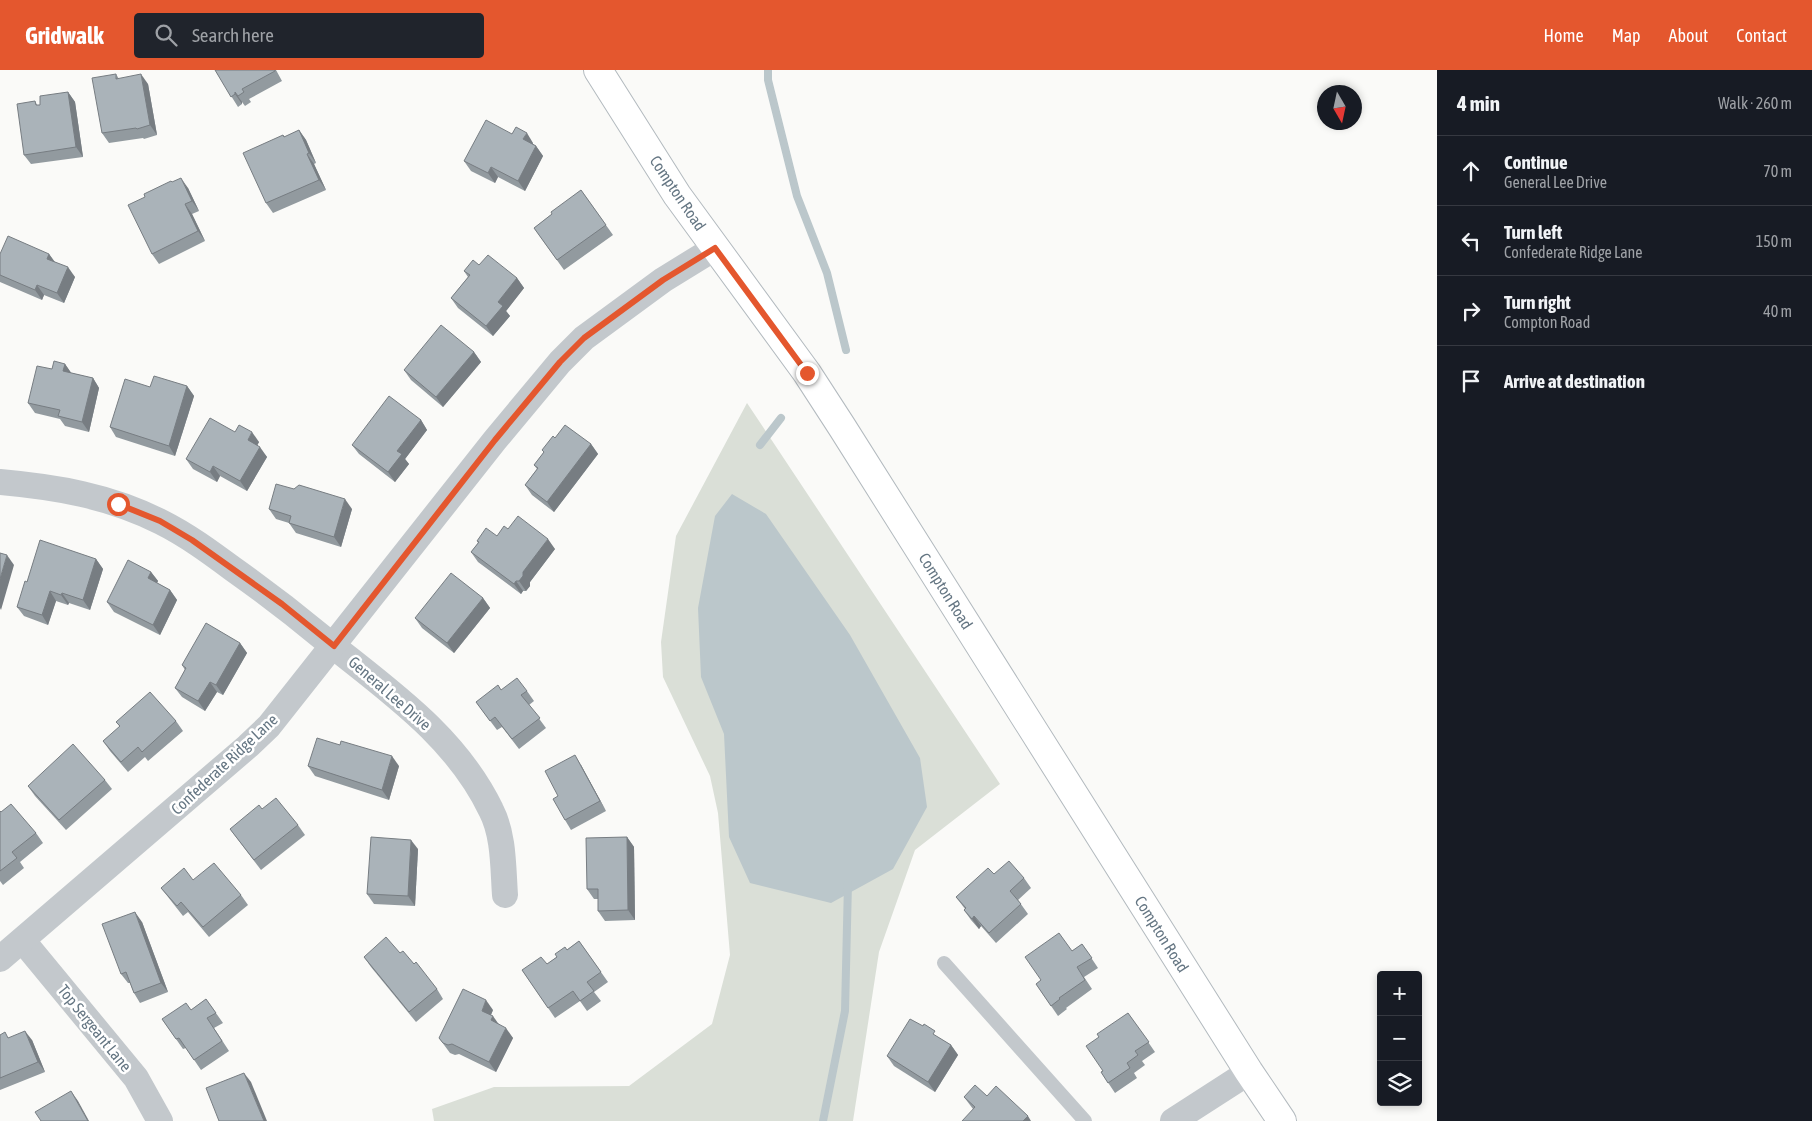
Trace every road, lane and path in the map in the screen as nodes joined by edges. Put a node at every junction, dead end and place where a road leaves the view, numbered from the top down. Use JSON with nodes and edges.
{"nodes":[{"id":1,"x":598,"y":70,"type":"edge"},
{"id":2,"x":715,"y":248,"type":"junction"},
{"id":3,"x":0,"y":482,"type":"edge"},
{"id":4,"x":334,"y":646,"type":"junction"},
{"id":5,"x":505,"y":895,"type":"dead end"},
{"id":6,"x":23,"y":940,"type":"junction"},
{"id":7,"x":0,"y":959,"type":"edge"},
{"id":8,"x":944,"y":963,"type":"dead end"},
{"id":9,"x":1249,"y":1072,"type":"junction"},
{"id":10,"x":160,"y":1121,"type":"edge"},
{"id":11,"x":1085,"y":1121,"type":"edge"},
{"id":12,"x":1173,"y":1121,"type":"edge"},
{"id":13,"x":1282,"y":1121,"type":"edge"}],
"edges":[{"from":1,"to":2,"type":"street","name":"Compton Road"},
{"from":2,"to":4,"type":"street","name":"Confederate Ridge Lane"},
{"from":2,"to":9,"type":"street","name":"Compton Road"},
{"from":3,"to":4,"type":"street","name":"General Lee Drive"},
{"from":4,"to":5,"type":"street","name":"General Lee Drive"},
{"from":4,"to":6,"type":"street","name":"Confederate Ridge Lane"},
{"from":6,"to":7,"type":"street","name":"Confederate Ridge Lane"},
{"from":6,"to":10,"type":"street","name":"Top Sergeant Lane"},
{"from":8,"to":11,"type":"lane"},
{"from":9,"to":12,"type":"street"},
{"from":9,"to":13,"type":"street","name":"Compton Road"}]}
